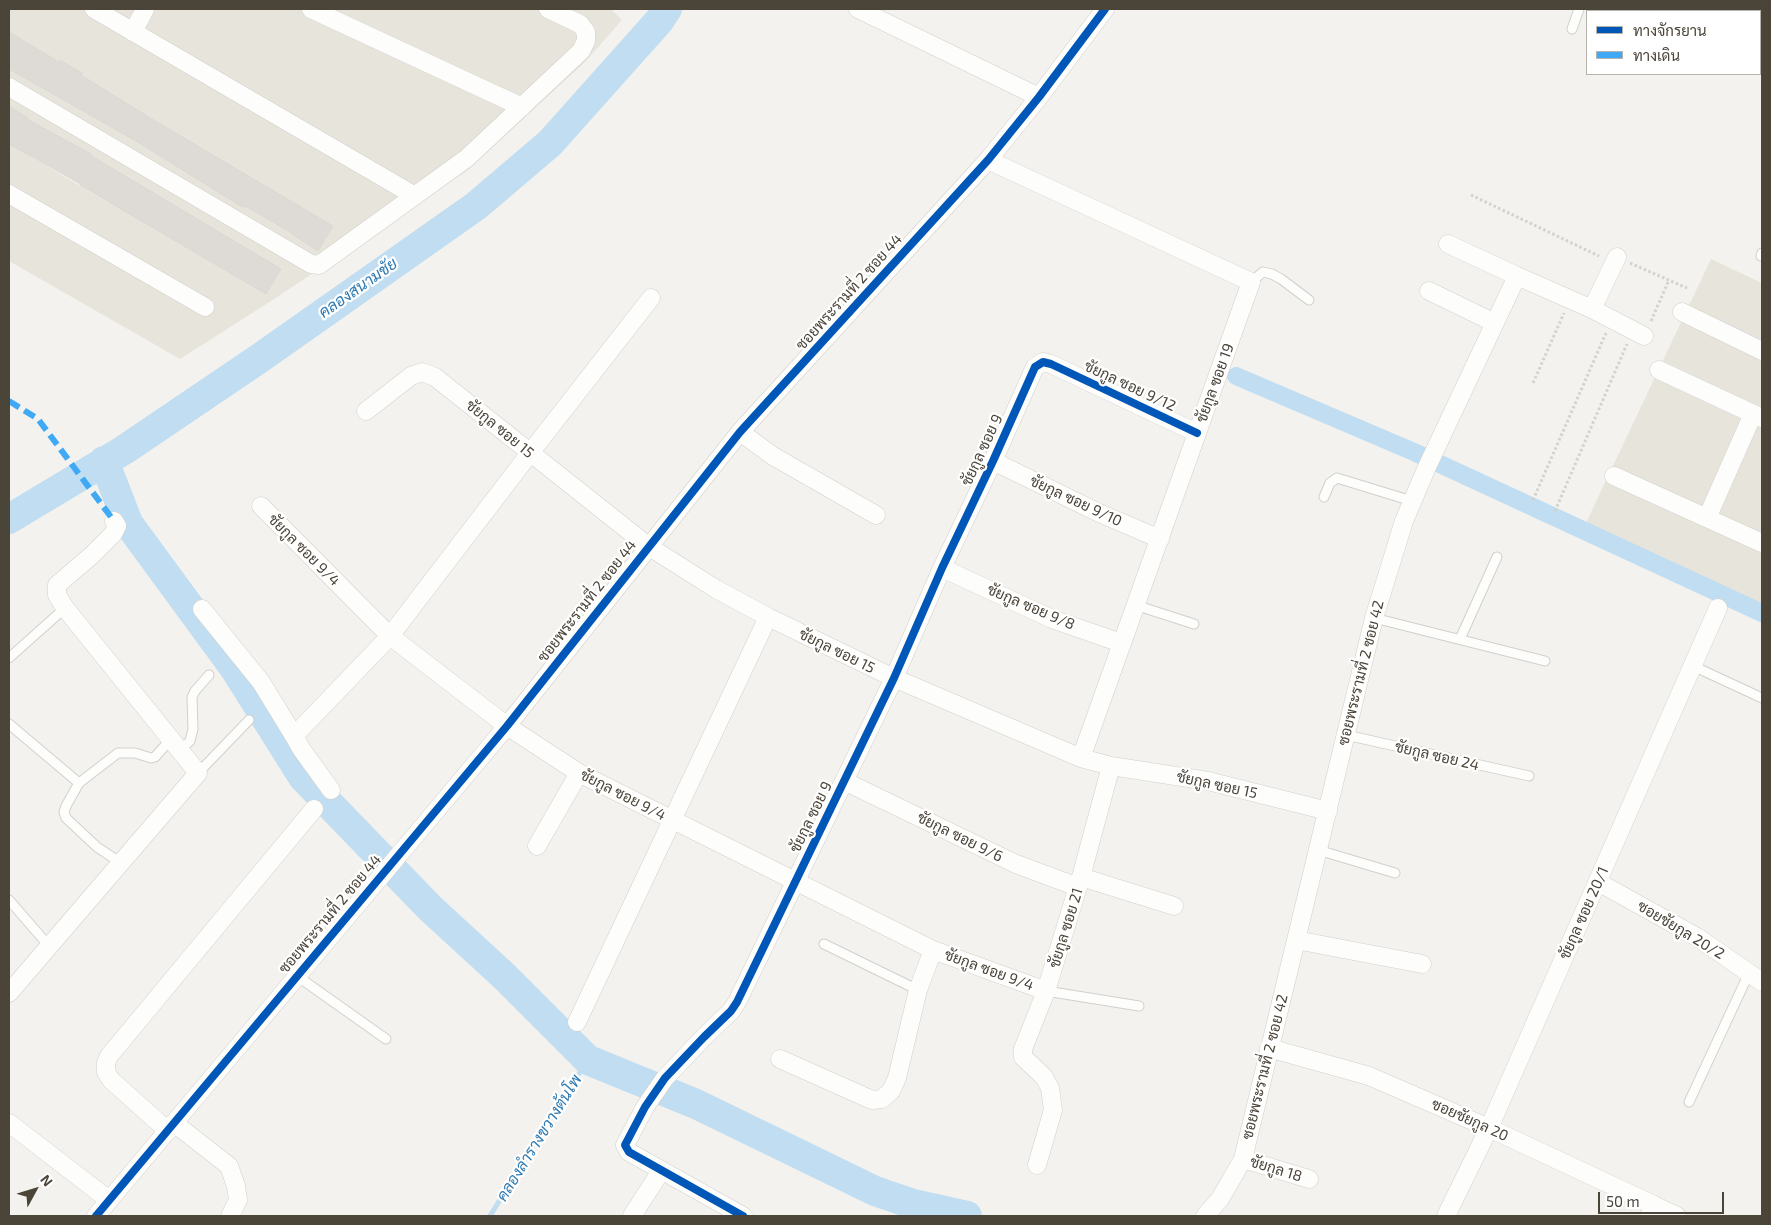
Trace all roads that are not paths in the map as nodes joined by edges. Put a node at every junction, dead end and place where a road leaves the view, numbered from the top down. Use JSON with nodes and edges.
{"nodes":[{"id":1,"x":94,"y":9,"type":"edge"},
{"id":2,"x":145,"y":9,"type":"edge"},
{"id":3,"x":311,"y":9,"type":"edge"},
{"id":4,"x":548,"y":9,"type":"edge"},
{"id":5,"x":858,"y":9,"type":"edge"},
{"id":6,"x":1105,"y":9,"type":"edge"},
{"id":7,"x":1579,"y":9,"type":"edge"},
{"id":8,"x":1572,"y":29,"type":"dead end"},
{"id":9,"x":133,"y":32,"type":"junction"},
{"id":10,"x":9,"y":86,"type":"edge"},
{"id":11,"x":1039,"y":97,"type":"junction"},
{"id":12,"x":522,"y":107,"type":"junction"},
{"id":13,"x":988,"y":160,"type":"junction"},
{"id":14,"x":9,"y":194,"type":"edge"},
{"id":15,"x":415,"y":196,"type":"junction"},
{"id":16,"x":1448,"y":244,"type":"dead end"},
{"id":17,"x":1616,"y":260,"type":"road end"},
{"id":18,"x":1517,"y":276,"type":"junction"},
{"id":19,"x":1251,"y":282,"type":"junction"},
{"id":20,"x":1429,"y":291,"type":"dead end"},
{"id":21,"x":651,"y":298,"type":"dead end"},
{"id":22,"x":1309,"y":300,"type":"dead end"},
{"id":23,"x":205,"y":307,"type":"dead end"},
{"id":24,"x":1592,"y":309,"type":"junction"},
{"id":25,"x":1682,"y":312,"type":"dead end"},
{"id":26,"x":1495,"y":323,"type":"junction"},
{"id":27,"x":1639,"y":333,"type":"road end"},
{"id":28,"x":1762,"y":351,"type":"edge"},
{"id":29,"x":1052,"y":364,"type":"joint"},
{"id":30,"x":1659,"y":370,"type":"dead end"},
{"id":31,"x":366,"y":411,"type":"dead end"},
{"id":32,"x":1758,"y":416,"type":"edge"},
{"id":33,"x":740,"y":432,"type":"junction"},
{"id":34,"x":1197,"y":433,"type":"junction"},
{"id":35,"x":530,"y":453,"type":"junction"},
{"id":36,"x":993,"y":461,"type":"junction"},
{"id":37,"x":1614,"y":476,"type":"dead end"},
{"id":38,"x":1324,"y":496,"type":"dead end"},
{"id":39,"x":1412,"y":501,"type":"junction"},
{"id":40,"x":261,"y":506,"type":"dead end"},
{"id":41,"x":876,"y":515,"type":"dead end"},
{"id":42,"x":1707,"y":518,"type":"junction"},
{"id":43,"x":114,"y":521,"type":"dead end"},
{"id":44,"x":1160,"y":539,"type":"junction"},
{"id":45,"x":1762,"y":544,"type":"edge"},
{"id":46,"x":648,"y":546,"type":"junction"},
{"id":47,"x":1497,"y":557,"type":"dead end"},
{"id":48,"x":942,"y":568,"type":"junction"},
{"id":49,"x":1135,"y":605,"type":"junction"},
{"id":50,"x":65,"y":608,"type":"junction"},
{"id":51,"x":1718,"y":608,"type":"dead end"},
{"id":52,"x":202,"y":609,"type":"dead end"},
{"id":53,"x":768,"y":617,"type":"junction"},
{"id":54,"x":1374,"y":618,"type":"junction"},
{"id":55,"x":1194,"y":624,"type":"dead end"},
{"id":56,"x":390,"y":636,"type":"junction"},
{"id":57,"x":1460,"y":639,"type":"junction"},
{"id":58,"x":1121,"y":644,"type":"junction"},
{"id":59,"x":9,"y":658,"type":"edge"},
{"id":60,"x":1545,"y":661,"type":"dead end"},
{"id":61,"x":1693,"y":666,"type":"junction"},
{"id":62,"x":209,"y":675,"type":"dead end"},
{"id":63,"x":894,"y":678,"type":"junction"},
{"id":64,"x":1762,"y":698,"type":"edge"},
{"id":65,"x":250,"y":720,"type":"dead end"},
{"id":66,"x":9,"y":724,"type":"edge"},
{"id":67,"x":507,"y":726,"type":"junction"},
{"id":68,"x":1346,"y":735,"type":"junction"},
{"id":69,"x":294,"y":736,"type":"junction"},
{"id":70,"x":175,"y":745,"type":"junction"},
{"id":71,"x":1081,"y":758,"type":"junction"},
{"id":72,"x":1111,"y":766,"type":"junction"},
{"id":73,"x":198,"y":773,"type":"junction"},
{"id":74,"x":579,"y":773,"type":"junction"},
{"id":75,"x":1529,"y":776,"type":"dead end"},
{"id":76,"x":844,"y":781,"type":"junction"},
{"id":77,"x":79,"y":783,"type":"junction"},
{"id":78,"x":331,"y":790,"type":"dead end"},
{"id":79,"x":314,"y":809,"type":"dead end"},
{"id":80,"x":1328,"y":811,"type":"junction"},
{"id":81,"x":673,"y":821,"type":"junction"},
{"id":82,"x":536,"y":846,"type":"dead end"},
{"id":83,"x":1318,"y":850,"type":"junction"},
{"id":84,"x":121,"y":863,"type":"junction"},
{"id":85,"x":1395,"y":873,"type":"dead end"},
{"id":86,"x":795,"y":880,"type":"junction"},
{"id":87,"x":1079,"y":882,"type":"junction"},
{"id":88,"x":1598,"y":882,"type":"junction"},
{"id":89,"x":9,"y":900,"type":"edge"},
{"id":90,"x":1174,"y":906,"type":"dead end"},
{"id":91,"x":1296,"y":940,"type":"junction"},
{"id":92,"x":824,"y":944,"type":"dead end"},
{"id":93,"x":49,"y":946,"type":"junction"},
{"id":94,"x":933,"y":950,"type":"junction"},
{"id":95,"x":1422,"y":964,"type":"dead end"},
{"id":96,"x":297,"y":976,"type":"junction"},
{"id":97,"x":1756,"y":977,"type":"edge"},
{"id":98,"x":918,"y":990,"type":"junction"},
{"id":99,"x":1046,"y":991,"type":"junction"},
{"id":100,"x":9,"y":993,"type":"edge"},
{"id":101,"x":1139,"y":1006,"type":"dead end"},
{"id":102,"x":577,"y":1022,"type":"dead end"},
{"id":103,"x":386,"y":1039,"type":"dead end"},
{"id":104,"x":1269,"y":1048,"type":"junction"},
{"id":105,"x":780,"y":1060,"type":"dead end"},
{"id":106,"x":1689,"y":1102,"type":"dead end"},
{"id":107,"x":9,"y":1123,"type":"edge"},
{"id":108,"x":171,"y":1127,"type":"junction"},
{"id":109,"x":1489,"y":1128,"type":"junction"},
{"id":110,"x":1243,"y":1159,"type":"junction"},
{"id":111,"x":1037,"y":1165,"type":"dead end"},
{"id":112,"x":661,"y":1171,"type":"junction"},
{"id":113,"x":1309,"y":1179,"type":"dead end"},
{"id":114,"x":110,"y":1200,"type":"junction"},
{"id":115,"x":1651,"y":1211,"type":"edge"},
{"id":116,"x":96,"y":1216,"type":"edge"},
{"id":117,"x":230,"y":1216,"type":"edge"},
{"id":118,"x":632,"y":1216,"type":"edge"},
{"id":119,"x":743,"y":1216,"type":"edge"},
{"id":120,"x":1206,"y":1216,"type":"edge"},
{"id":121,"x":1446,"y":1216,"type":"edge"},
{"id":122,"x":1677,"y":1216,"type":"edge"}],
"edges":[{"from":1,"to":9,"type":"street"},
{"from":2,"to":9,"type":"street"},
{"from":3,"to":12,"type":"street"},
{"from":4,"to":12,"type":"street"},
{"from":5,"to":11,"type":"street"},
{"from":6,"to":11,"type":"street","name":"ซอยพระรามที่ 2 ซอย 44"},
{"from":7,"to":8,"type":"lane"},
{"from":9,"to":15,"type":"street"},
{"from":10,"to":15,"type":"street"},
{"from":11,"to":13,"type":"street","name":"ซอยพระรามที่ 2 ซอย 44"},
{"from":12,"to":15,"type":"street"},
{"from":13,"to":19,"type":"street"},
{"from":13,"to":33,"type":"street","name":"ซอยพระรามที่ 2 ซอย 44"},
{"from":14,"to":23,"type":"street"},
{"from":16,"to":18,"type":"street"},
{"from":17,"to":24,"type":"street"},
{"from":18,"to":24,"type":"street"},
{"from":18,"to":26,"type":"street","name":"ซอยพระรามที่ 2 ซอย 42"},
{"from":19,"to":22,"type":"lane"},
{"from":19,"to":34,"type":"street","name":"ชัยกูล ซอย 19"},
{"from":20,"to":26,"type":"street"},
{"from":21,"to":35,"type":"street"},
{"from":24,"to":27,"type":"street"},
{"from":25,"to":28,"type":"street"},
{"from":26,"to":39,"type":"street","name":"ซอยพระรามที่ 2 ซอย 42"},
{"from":29,"to":34,"type":"street","name":"ชัยกูล ซอย 9/12"},
{"from":29,"to":36,"type":"street","name":"ชัยกูล ซอย 9"},
{"from":30,"to":32,"type":"street"},
{"from":31,"to":35,"type":"street","name":"ชัยกูล ซอย 15"},
{"from":32,"to":42,"type":"street"},
{"from":33,"to":41,"type":"street"},
{"from":33,"to":46,"type":"street","name":"ซอยพระรามที่ 2 ซอย 44"},
{"from":34,"to":44,"type":"street","name":"ชัยกูล ซอย 19"},
{"from":35,"to":46,"type":"street","name":"ชัยกูล ซอย 15"},
{"from":35,"to":56,"type":"street"},
{"from":36,"to":44,"type":"street","name":"ชัยกูล ซอย 9/10"},
{"from":36,"to":48,"type":"street","name":"ชัยกูล ซอย 9"},
{"from":37,"to":42,"type":"street"},
{"from":38,"to":39,"type":"lane"},
{"from":39,"to":54,"type":"street","name":"ซอยพระรามที่ 2 ซอย 42"},
{"from":40,"to":56,"type":"street","name":"ชัยกูล ซอย 9/4"},
{"from":42,"to":45,"type":"street"},
{"from":43,"to":50,"type":"street"},
{"from":44,"to":49,"type":"street","name":"ชัยกูล ซอย 19"},
{"from":46,"to":53,"type":"street","name":"ชัยกูล ซอย 15"},
{"from":46,"to":67,"type":"street","name":"ซอยพระรามที่ 2 ซอย 44"},
{"from":47,"to":57,"type":"lane"},
{"from":48,"to":58,"type":"street","name":"ชัยกูล ซอย 9/8"},
{"from":48,"to":63,"type":"street","name":"ชัยกูล ซอย 9"},
{"from":49,"to":55,"type":"lane"},
{"from":49,"to":58,"type":"street","name":"ชัยกูล ซอย 19"},
{"from":50,"to":59,"type":"lane"},
{"from":50,"to":70,"type":"street"},
{"from":51,"to":61,"type":"street","name":"ชัยกูล ซอย 20/1"},
{"from":52,"to":69,"type":"street"},
{"from":53,"to":63,"type":"street","name":"ชัยกูล ซอย 15"},
{"from":53,"to":81,"type":"street"},
{"from":54,"to":57,"type":"lane"},
{"from":54,"to":68,"type":"street","name":"ซอยพระรามที่ 2 ซอย 42"},
{"from":56,"to":67,"type":"street","name":"ชัยกูล ซอย 9/4"},
{"from":56,"to":69,"type":"street"},
{"from":57,"to":60,"type":"lane"},
{"from":58,"to":71,"type":"street","name":"ชัยกูล ซอย 19"},
{"from":61,"to":64,"type":"lane"},
{"from":61,"to":88,"type":"street","name":"ชัยกูล ซอย 20/1"},
{"from":62,"to":70,"type":"lane"},
{"from":63,"to":71,"type":"street","name":"ชัยกูล ซอย 15"},
{"from":63,"to":76,"type":"street","name":"ชัยกูล ซอย 9"},
{"from":65,"to":73,"type":"lane"},
{"from":66,"to":77,"type":"lane"},
{"from":67,"to":74,"type":"street","name":"ชัยกูล ซอย 9/4"},
{"from":67,"to":96,"type":"street","name":"ซอยพระรามที่ 2 ซอย 44"},
{"from":68,"to":75,"type":"lane","name":"ชัยกูล ซอย 24"},
{"from":68,"to":80,"type":"street","name":"ซอยพระรามที่ 2 ซอย 42"},
{"from":69,"to":78,"type":"street"},
{"from":70,"to":73,"type":"street"},
{"from":70,"to":77,"type":"lane"},
{"from":71,"to":72,"type":"street","name":"ชัยกูล ซอย 15"},
{"from":72,"to":80,"type":"street","name":"ชัยกูล ซอย 15"},
{"from":72,"to":87,"type":"street","name":"ชัยกูล ซอย 21"},
{"from":73,"to":84,"type":"street"},
{"from":74,"to":81,"type":"street","name":"ชัยกูล ซอย 9/4"},
{"from":74,"to":82,"type":"street"},
{"from":76,"to":86,"type":"street","name":"ชัยกูล ซอย 9"},
{"from":76,"to":87,"type":"street","name":"ชัยกูล ซอย 9/6"},
{"from":77,"to":84,"type":"lane"},
{"from":79,"to":108,"type":"street"},
{"from":80,"to":83,"type":"street","name":"ซอยพระรามที่ 2 ซอย 42"},
{"from":81,"to":86,"type":"street","name":"ชัยกูล ซอย 9/4"},
{"from":81,"to":102,"type":"street"},
{"from":83,"to":85,"type":"lane"},
{"from":83,"to":91,"type":"street","name":"ซอยพระรามที่ 2 ซอย 42"},
{"from":84,"to":93,"type":"street"},
{"from":86,"to":94,"type":"street","name":"ชัยกูล ซอย 9/4"},
{"from":86,"to":112,"type":"street","name":"ชัยกูล ซอย 9"},
{"from":87,"to":90,"type":"street","name":"ชัยกูล ซอย 9/6"},
{"from":87,"to":99,"type":"street","name":"ชัยกูล ซอย 21"},
{"from":88,"to":97,"type":"street","name":"ซอยชัยกูล 20/2"},
{"from":88,"to":109,"type":"street","name":"ชัยกูล ซอย 20/1"},
{"from":89,"to":93,"type":"lane"},
{"from":91,"to":95,"type":"street"},
{"from":91,"to":104,"type":"street","name":"ซอยพระรามที่ 2 ซอย 42"},
{"from":92,"to":98,"type":"lane"},
{"from":93,"to":100,"type":"street"},
{"from":94,"to":98,"type":"street"},
{"from":94,"to":99,"type":"street","name":"ชัยกูล ซอย 9/4"},
{"from":96,"to":103,"type":"lane"},
{"from":96,"to":108,"type":"street","name":"ซอยพระรามที่ 2 ซอย 44"},
{"from":97,"to":106,"type":"lane"},
{"from":98,"to":105,"type":"street"},
{"from":99,"to":101,"type":"lane"},
{"from":99,"to":111,"type":"street","name":"ชัยกูล ซอย 21"},
{"from":104,"to":109,"type":"street","name":"ซอยชัยกูล 20"},
{"from":104,"to":110,"type":"street","name":"ซอยพระรามที่ 2 ซอย 42"},
{"from":107,"to":114,"type":"street"},
{"from":108,"to":114,"type":"street","name":"ซอยพระรามที่ 2 ซอย 44"},
{"from":108,"to":117,"type":"street"},
{"from":109,"to":115,"type":"street","name":"ซอยชัยกูล 20"},
{"from":109,"to":121,"type":"street","name":"ชัยกูล ซอย 20/1"},
{"from":110,"to":113,"type":"street","name":"ชัยกูล 18"},
{"from":110,"to":120,"type":"street","name":"ซอยพระรามที่ 2 ซอย 42"},
{"from":112,"to":118,"type":"street"},
{"from":112,"to":119,"type":"street","name":"ชัยกูล ซอย 9"},
{"from":114,"to":116,"type":"street","name":"ซอยพระรามที่ 2 ซอย 44"},
{"from":115,"to":122,"type":"street","name":"ซอยชัยกูล 20"}]}
